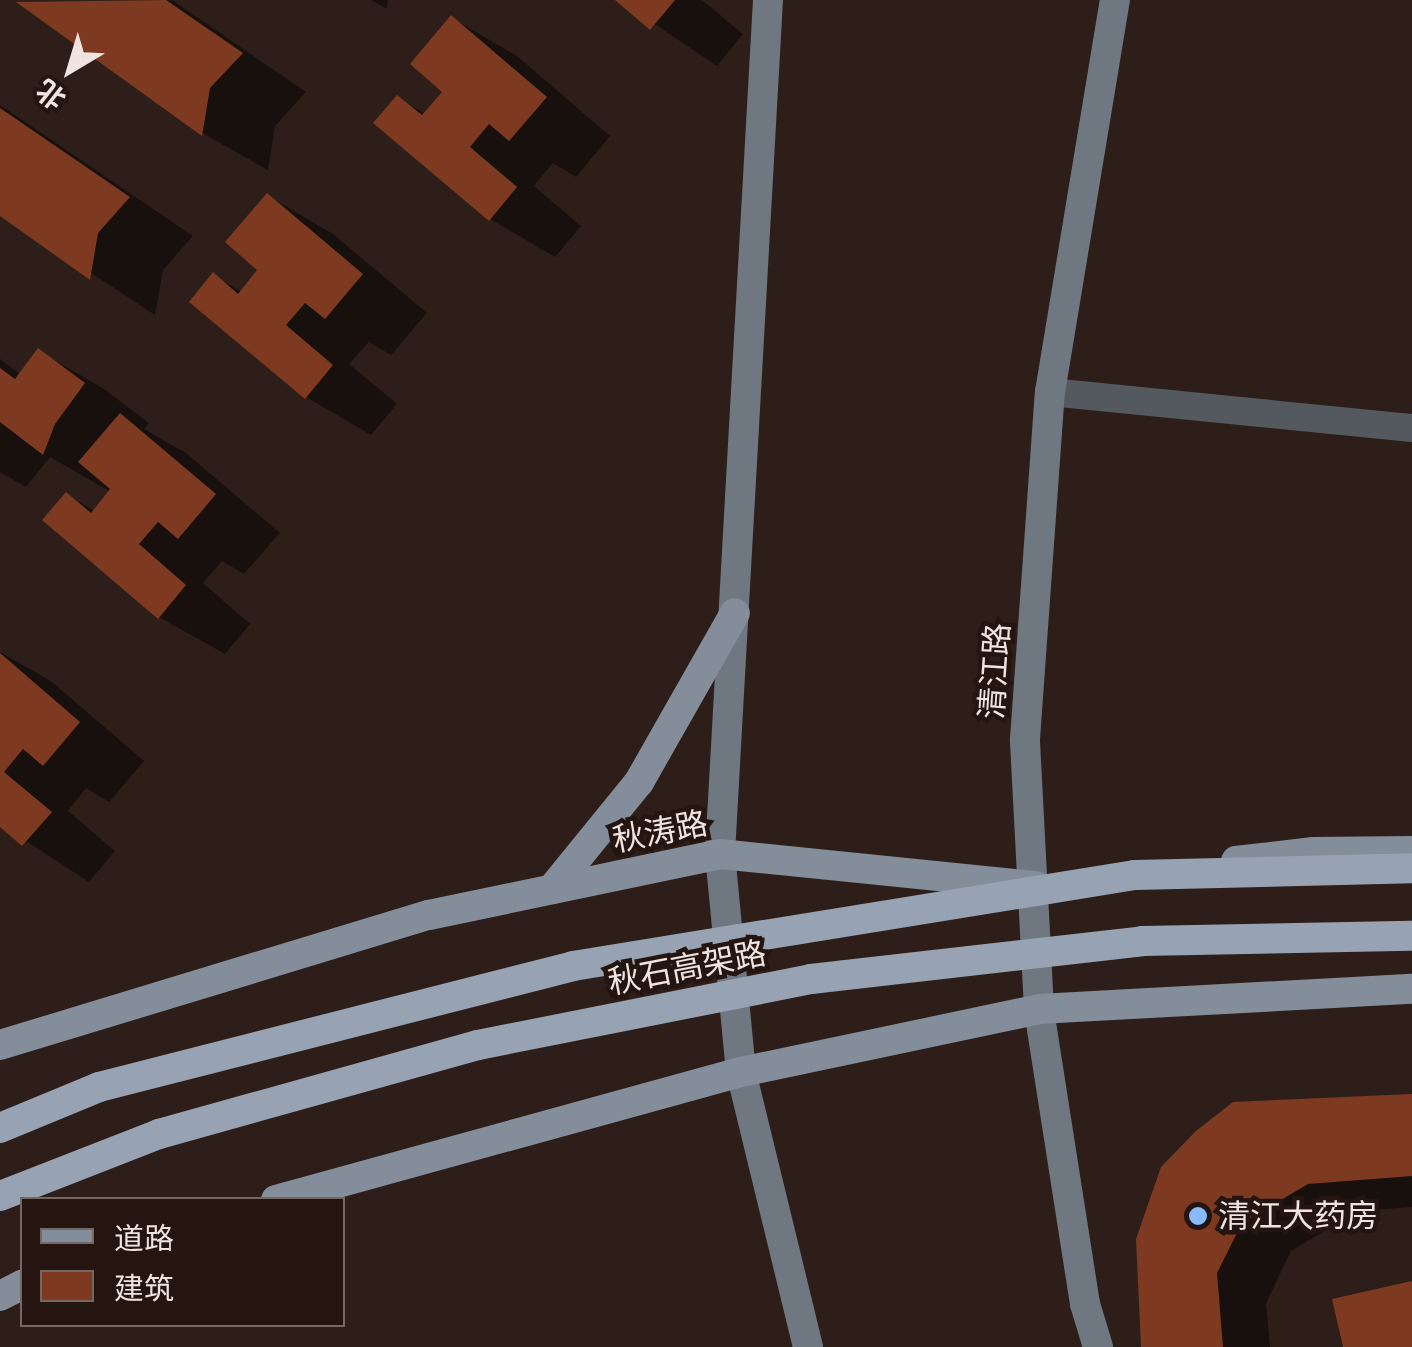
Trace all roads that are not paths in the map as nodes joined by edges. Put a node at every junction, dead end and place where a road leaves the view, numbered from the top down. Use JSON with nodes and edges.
{"nodes":[{"id":1,"x":768,"y":0,"type":"edge"},
{"id":2,"x":1115,"y":0,"type":"edge"},
{"id":3,"x":1050,"y":392,"type":"junction"},
{"id":4,"x":1412,"y":428,"type":"edge"},
{"id":5,"x":735,"y":613,"type":"junction"},
{"id":6,"x":1412,"y":851,"type":"edge"},
{"id":7,"x":720,"y":854,"type":"junction"},
{"id":8,"x":1412,"y":868,"type":"edge"},
{"id":9,"x":1037,"y":886,"type":"junction"},
{"id":10,"x":552,"y":889,"type":"junction"},
{"id":11,"x":1412,"y":936,"type":"edge"},
{"id":12,"x":1412,"y":989,"type":"edge"},
{"id":13,"x":1040,"y":1009,"type":"junction"},
{"id":14,"x":0,"y":1045,"type":"edge"},
{"id":15,"x":741,"y":1072,"type":"junction"},
{"id":16,"x":0,"y":1128,"type":"edge"},
{"id":17,"x":0,"y":1196,"type":"edge"},
{"id":18,"x":287,"y":1197,"type":"edge"},
{"id":19,"x":808,"y":1347,"type":"edge"},
{"id":20,"x":1098,"y":1347,"type":"edge"}],
"edges":[{"from":1,"to":5,"type":"main road"},
{"from":2,"to":3,"type":"main road","name":"清江路"},
{"from":3,"to":4,"type":"lane"},
{"from":3,"to":9,"type":"main road","name":"清江路"},
{"from":5,"to":7,"type":"main road"},
{"from":5,"to":10,"type":"main road"},
{"from":6,"to":9,"type":"main road","name":"秋涛路"},
{"from":7,"to":9,"type":"main road","name":"秋涛路"},
{"from":7,"to":10,"type":"main road","name":"秋涛路"},
{"from":7,"to":15,"type":"main road"},
{"from":8,"to":16,"type":"highway","name":"秋石高架路","bridge":true},
{"from":9,"to":13,"type":"main road","name":"清江路"},
{"from":10,"to":14,"type":"main road","name":"秋涛路"},
{"from":11,"to":17,"type":"highway","name":"秋石高架路","bridge":true},
{"from":12,"to":13,"type":"main road"},
{"from":13,"to":15,"type":"main road"},
{"from":13,"to":20,"type":"main road","name":"清江路"},
{"from":15,"to":18,"type":"main road"},
{"from":15,"to":19,"type":"main road"}]}
